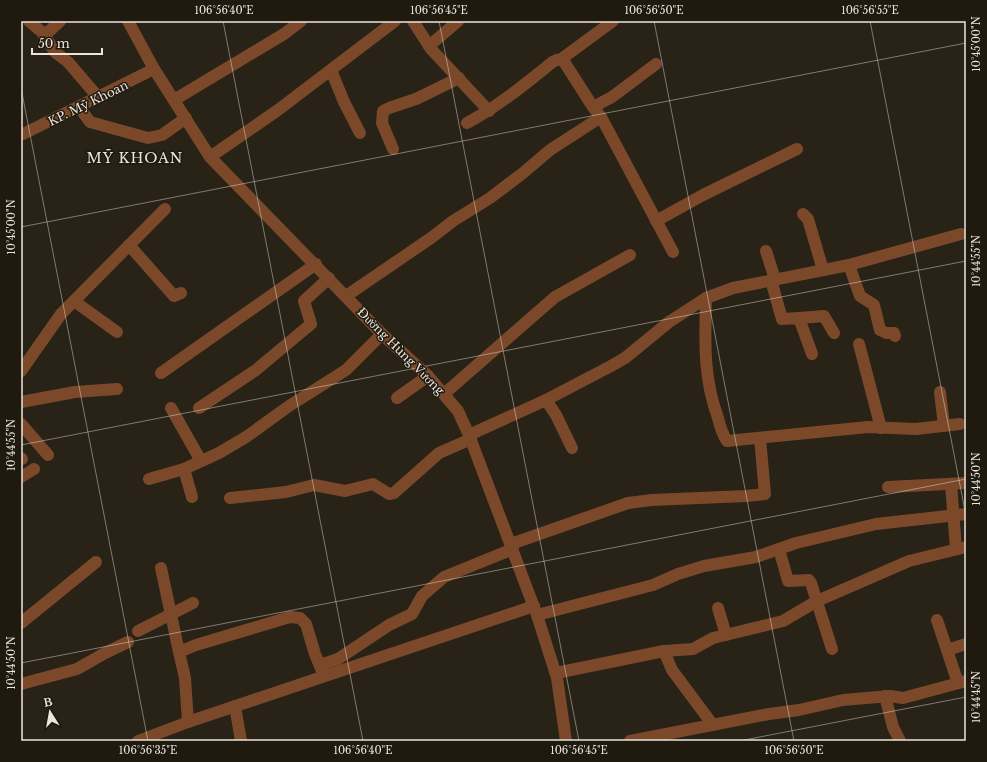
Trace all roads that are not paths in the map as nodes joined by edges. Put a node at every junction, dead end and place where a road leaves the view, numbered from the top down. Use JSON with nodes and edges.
{"nodes":[{"id":1,"x":29,"y":21,"type":"edge"},
{"id":2,"x":60,"y":21,"type":"edge"},
{"id":3,"x":301,"y":21,"type":"edge"},
{"id":4,"x":395,"y":21,"type":"edge"},
{"id":5,"x":413,"y":21,"type":"edge"},
{"id":6,"x":458,"y":21,"type":"edge"},
{"id":7,"x":613,"y":21,"type":"edge"},
{"id":8,"x":133,"y":22,"type":"edge"},
{"id":9,"x":44,"y":36,"type":"junction"},
{"id":10,"x":429,"y":46,"type":"junction"},
{"id":11,"x":563,"y":60,"type":"junction"},
{"id":12,"x":656,"y":64,"type":"dead end"},
{"id":13,"x":154,"y":70,"type":"junction"},
{"id":14,"x":331,"y":70,"type":"junction"},
{"id":15,"x":458,"y":78,"type":"junction"},
{"id":16,"x":98,"y":97,"type":"junction"},
{"id":17,"x":174,"y":100,"type":"junction"},
{"id":18,"x":79,"y":107,"type":"junction"},
{"id":19,"x":593,"y":107,"type":"junction"},
{"id":20,"x":489,"y":111,"type":"junction"},
{"id":21,"x":601,"y":117,"type":"junction"},
{"id":22,"x":186,"y":118,"type":"junction"},
{"id":23,"x":467,"y":123,"type":"dead end"},
{"id":24,"x":360,"y":133,"type":"dead end"},
{"id":25,"x":21,"y":136,"type":"edge"},
{"id":26,"x":393,"y":149,"type":"dead end"},
{"id":27,"x":798,"y":149,"type":"dead end"},
{"id":28,"x":210,"y":157,"type":"junction"},
{"id":29,"x":165,"y":209,"type":"dead end"},
{"id":30,"x":803,"y":214,"type":"dead end"},
{"id":31,"x":656,"y":221,"type":"junction"},
{"id":32,"x":961,"y":234,"type":"dead end"},
{"id":33,"x":129,"y":245,"type":"junction"},
{"id":34,"x":766,"y":251,"type":"dead end"},
{"id":35,"x":673,"y":252,"type":"dead end"},
{"id":36,"x":630,"y":255,"type":"dead end"},
{"id":37,"x":316,"y":264,"type":"junction"},
{"id":38,"x":849,"y":265,"type":"junction"},
{"id":39,"x":823,"y":270,"type":"junction"},
{"id":40,"x":329,"y":278,"type":"junction"},
{"id":41,"x":773,"y":280,"type":"junction"},
{"id":42,"x":181,"y":293,"type":"dead end"},
{"id":43,"x":346,"y":296,"type":"junction"},
{"id":44,"x":706,"y":298,"type":"junction"},
{"id":45,"x":74,"y":301,"type":"junction"},
{"id":46,"x":799,"y":318,"type":"junction"},
{"id":47,"x":117,"y":332,"type":"dead end"},
{"id":48,"x":834,"y":333,"type":"dead end"},
{"id":49,"x":382,"y":334,"type":"junction"},
{"id":50,"x":895,"y":336,"type":"dead end"},
{"id":51,"x":859,"y":344,"type":"dead end"},
{"id":52,"x":812,"y":354,"type":"dead end"},
{"id":53,"x":21,"y":371,"type":"edge"},
{"id":54,"x":161,"y":373,"type":"dead end"},
{"id":55,"x":428,"y":376,"type":"junction"},
{"id":56,"x":117,"y":389,"type":"dead end"},
{"id":57,"x":940,"y":392,"type":"dead end"},
{"id":58,"x":444,"y":394,"type":"junction"},
{"id":59,"x":397,"y":398,"type":"dead end"},
{"id":60,"x":546,"y":400,"type":"junction"},
{"id":61,"x":21,"y":402,"type":"edge"},
{"id":62,"x":171,"y":408,"type":"dead end"},
{"id":63,"x":199,"y":408,"type":"dead end"},
{"id":64,"x":21,"y":424,"type":"edge"},
{"id":65,"x":960,"y":424,"type":"dead end"},
{"id":66,"x":944,"y":426,"type":"junction"},
{"id":67,"x":881,"y":428,"type":"junction"},
{"id":68,"x":470,"y":437,"type":"junction"},
{"id":69,"x":760,"y":438,"type":"junction"},
{"id":70,"x":572,"y":448,"type":"dead end"},
{"id":71,"x":48,"y":455,"type":"dead end"},
{"id":72,"x":200,"y":461,"type":"junction"},
{"id":73,"x":34,"y":469,"type":"dead end"},
{"id":74,"x":184,"y":469,"type":"junction"},
{"id":75,"x":21,"y":477,"type":"edge"},
{"id":76,"x":149,"y":479,"type":"dead end"},
{"id":77,"x":951,"y":484,"type":"junction"},
{"id":78,"x":966,"y":484,"type":"edge"},
{"id":79,"x":888,"y":487,"type":"dead end"},
{"id":80,"x":192,"y":497,"type":"dead end"},
{"id":81,"x":230,"y":498,"type":"dead end"},
{"id":82,"x":966,"y":514,"type":"edge"},
{"id":83,"x":952,"y":516,"type":"junction"},
{"id":84,"x":512,"y":547,"type":"junction"},
{"id":85,"x":961,"y":548,"type":"edge"},
{"id":86,"x":778,"y":549,"type":"junction"},
{"id":87,"x":96,"y":562,"type":"dead end"},
{"id":88,"x":161,"y":568,"type":"dead end"},
{"id":89,"x":817,"y":601,"type":"junction"},
{"id":90,"x":193,"y":603,"type":"dead end"},
{"id":91,"x":718,"y":608,"type":"dead end"},
{"id":92,"x":536,"y":611,"type":"junction"},
{"id":93,"x":171,"y":615,"type":"junction"},
{"id":94,"x":937,"y":620,"type":"dead end"},
{"id":95,"x":21,"y":623,"type":"edge"},
{"id":96,"x":138,"y":631,"type":"dead end"},
{"id":97,"x":726,"y":635,"type":"junction"},
{"id":98,"x":128,"y":642,"type":"dead end"},
{"id":99,"x":966,"y":644,"type":"edge"},
{"id":100,"x":832,"y":649,"type":"dead end"},
{"id":101,"x":947,"y":650,"type":"junction"},
{"id":102,"x":664,"y":651,"type":"junction"},
{"id":103,"x":179,"y":652,"type":"junction"},
{"id":104,"x":322,"y":671,"type":"junction"},
{"id":105,"x":556,"y":674,"type":"junction"},
{"id":106,"x":962,"y":682,"type":"edge"},
{"id":107,"x":21,"y":684,"type":"edge"},
{"id":108,"x":885,"y":696,"type":"junction"},
{"id":109,"x":235,"y":706,"type":"junction"},
{"id":110,"x":188,"y":722,"type":"junction"},
{"id":111,"x":713,"y":725,"type":"junction"},
{"id":112,"x":138,"y":741,"type":"edge"},
{"id":113,"x":241,"y":741,"type":"edge"},
{"id":114,"x":566,"y":741,"type":"edge"},
{"id":115,"x":630,"y":741,"type":"edge"},
{"id":116,"x":900,"y":741,"type":"edge"}],
"edges":[{"from":1,"to":9,"type":"street"},
{"from":2,"to":9,"type":"street"},
{"from":3,"to":17,"type":"street"},
{"from":4,"to":14,"type":"street"},
{"from":5,"to":10,"type":"street"},
{"from":6,"to":10,"type":"street"},
{"from":7,"to":11,"type":"street"},
{"from":8,"to":13,"type":"street","name":"Đường Hùng Vương"},
{"from":9,"to":16,"type":"street"},
{"from":10,"to":15,"type":"street"},
{"from":11,"to":19,"type":"street"},
{"from":11,"to":20,"type":"street"},
{"from":12,"to":19,"type":"street"},
{"from":13,"to":16,"type":"street","name":"KP. Mỹ Khoan"},
{"from":13,"to":17,"type":"street","name":"Đường Hùng Vương"},
{"from":14,"to":24,"type":"street"},
{"from":14,"to":28,"type":"street"},
{"from":15,"to":20,"type":"street"},
{"from":15,"to":26,"type":"street"},
{"from":16,"to":18,"type":"street","name":"KP. Mỹ Khoan"},
{"from":17,"to":22,"type":"street","name":"Đường Hùng Vương"},
{"from":18,"to":22,"type":"street"},
{"from":18,"to":25,"type":"street","name":"KP. Mỹ Khoan"},
{"from":19,"to":21,"type":"street"},
{"from":20,"to":23,"type":"street"},
{"from":21,"to":31,"type":"street"},
{"from":21,"to":43,"type":"street"},
{"from":22,"to":28,"type":"street","name":"Đường Hùng Vương"},
{"from":27,"to":31,"type":"street"},
{"from":28,"to":37,"type":"street","name":"Đường Hùng Vương"},
{"from":29,"to":33,"type":"street"},
{"from":30,"to":39,"type":"street"},
{"from":31,"to":35,"type":"street"},
{"from":32,"to":38,"type":"street"},
{"from":33,"to":42,"type":"street"},
{"from":33,"to":45,"type":"street"},
{"from":34,"to":41,"type":"street"},
{"from":36,"to":58,"type":"street"},
{"from":37,"to":40,"type":"street","name":"Đường Hùng Vương"},
{"from":37,"to":54,"type":"street"},
{"from":38,"to":39,"type":"street"},
{"from":38,"to":50,"type":"street"},
{"from":39,"to":41,"type":"street"},
{"from":40,"to":43,"type":"street","name":"Đường Hùng Vương"},
{"from":40,"to":63,"type":"street"},
{"from":41,"to":44,"type":"street"},
{"from":41,"to":46,"type":"street"},
{"from":43,"to":49,"type":"street","name":"Đường Hùng Vương"},
{"from":44,"to":60,"type":"street"},
{"from":44,"to":69,"type":"street"},
{"from":45,"to":47,"type":"street"},
{"from":45,"to":53,"type":"street"},
{"from":46,"to":48,"type":"street"},
{"from":46,"to":52,"type":"street"},
{"from":49,"to":55,"type":"street","name":"Đường Hùng Vương"},
{"from":49,"to":72,"type":"street"},
{"from":51,"to":67,"type":"street"},
{"from":55,"to":58,"type":"street","name":"Đường Hùng Vương"},
{"from":55,"to":59,"type":"street"},
{"from":56,"to":61,"type":"street"},
{"from":57,"to":66,"type":"street"},
{"from":58,"to":68,"type":"street","name":"Đường Hùng Vương"},
{"from":60,"to":68,"type":"street"},
{"from":60,"to":70,"type":"street"},
{"from":62,"to":72,"type":"street"},
{"from":64,"to":71,"type":"street"},
{"from":65,"to":66,"type":"street"},
{"from":66,"to":67,"type":"street"},
{"from":67,"to":69,"type":"street"},
{"from":68,"to":81,"type":"street"},
{"from":68,"to":84,"type":"street","name":"Đường Hùng Vương"},
{"from":69,"to":84,"type":"street"},
{"from":72,"to":74,"type":"street"},
{"from":73,"to":75,"type":"street"},
{"from":74,"to":76,"type":"street"},
{"from":74,"to":80,"type":"street"},
{"from":77,"to":78,"type":"street"},
{"from":77,"to":79,"type":"street"},
{"from":77,"to":83,"type":"street"},
{"from":82,"to":83,"type":"street"},
{"from":83,"to":85,"type":"street"},
{"from":83,"to":86,"type":"street"},
{"from":84,"to":92,"type":"street","name":"Đường Hùng Vương"},
{"from":84,"to":104,"type":"street"},
{"from":85,"to":89,"type":"street"},
{"from":86,"to":89,"type":"street"},
{"from":86,"to":92,"type":"street"},
{"from":87,"to":95,"type":"street"},
{"from":88,"to":93,"type":"street"},
{"from":89,"to":97,"type":"street"},
{"from":89,"to":100,"type":"street"},
{"from":90,"to":93,"type":"street"},
{"from":91,"to":97,"type":"street"},
{"from":92,"to":104,"type":"street"},
{"from":92,"to":105,"type":"street","name":"Đường Hùng Vương"},
{"from":93,"to":96,"type":"street"},
{"from":93,"to":103,"type":"street"},
{"from":94,"to":101,"type":"street"},
{"from":97,"to":102,"type":"street"},
{"from":98,"to":107,"type":"street"},
{"from":99,"to":101,"type":"street"},
{"from":101,"to":106,"type":"street"},
{"from":102,"to":105,"type":"street"},
{"from":102,"to":111,"type":"street"},
{"from":103,"to":104,"type":"street"},
{"from":103,"to":110,"type":"street"},
{"from":104,"to":109,"type":"street"},
{"from":105,"to":114,"type":"street","name":"Đường Hùng Vương"},
{"from":106,"to":108,"type":"street"},
{"from":108,"to":111,"type":"street"},
{"from":108,"to":116,"type":"street"},
{"from":109,"to":110,"type":"street"},
{"from":109,"to":113,"type":"street"},
{"from":110,"to":112,"type":"street"},
{"from":111,"to":115,"type":"street"}]}
